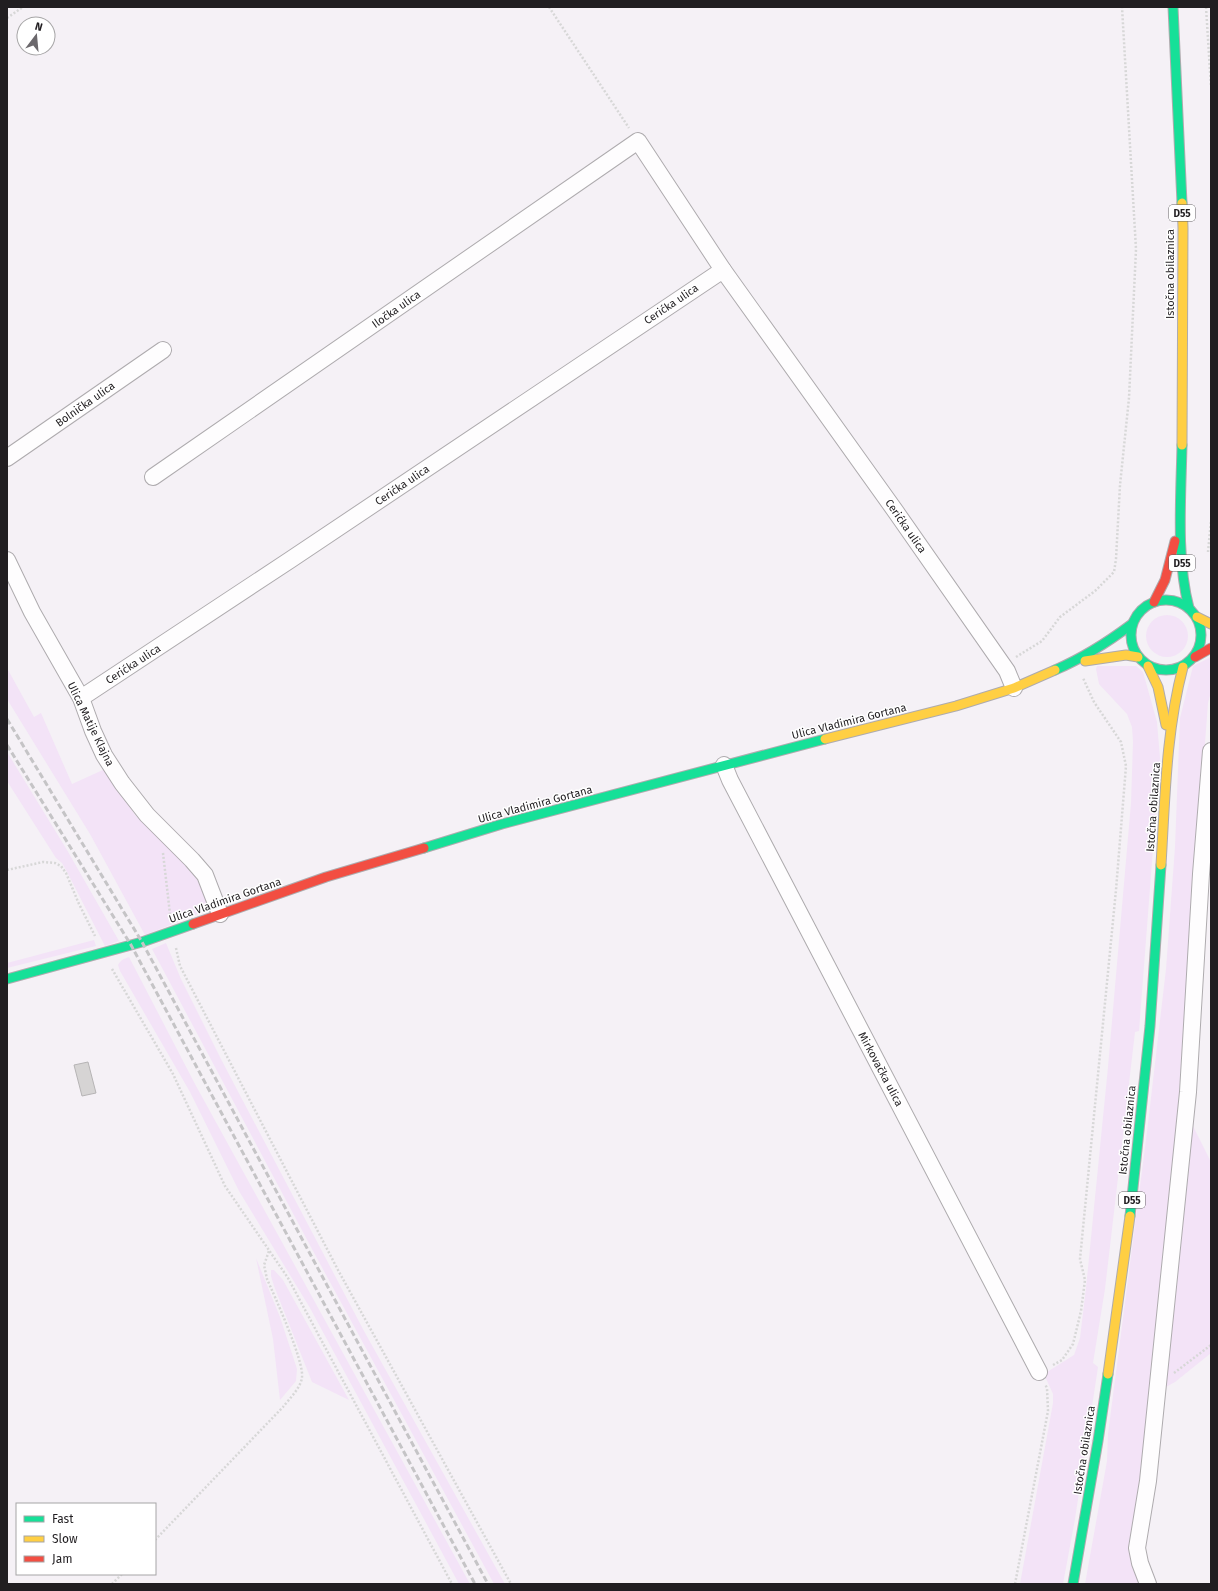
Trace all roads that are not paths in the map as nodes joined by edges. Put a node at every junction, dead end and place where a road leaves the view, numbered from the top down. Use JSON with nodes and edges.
{"nodes":[{"id":1,"x":1173,"y":7,"type":"edge"},
{"id":2,"x":638,"y":141,"type":"joint"},
{"id":3,"x":723,"y":270,"type":"junction"},
{"id":4,"x":163,"y":350,"type":"dead end"},
{"id":5,"x":7,"y":458,"type":"edge"},
{"id":6,"x":154,"y":477,"type":"dead end"},
{"id":7,"x":1180,"y":518,"type":"junction"},
{"id":8,"x":7,"y":560,"type":"edge"},
{"id":9,"x":1154,"y":602,"type":"junction"},
{"id":10,"x":1189,"y":608,"type":"junction"},
{"id":11,"x":1197,"y":617,"type":"junction"},
{"id":12,"x":1132,"y":624,"type":"junction"},
{"id":13,"x":1211,"y":624,"type":"edge"},
{"id":14,"x":1211,"y":648,"type":"edge"},
{"id":15,"x":1195,"y":657,"type":"junction"},
{"id":16,"x":1138,"y":658,"type":"junction"},
{"id":17,"x":1072,"y":663,"type":"junction"},
{"id":18,"x":1148,"y":666,"type":"junction"},
{"id":19,"x":1183,"y":667,"type":"junction"},
{"id":20,"x":1014,"y":688,"type":"junction"},
{"id":21,"x":81,"y":698,"type":"junction"},
{"id":22,"x":1169,"y":746,"type":"junction"},
{"id":23,"x":1211,"y":751,"type":"edge"},
{"id":24,"x":724,"y":765,"type":"junction"},
{"id":25,"x":220,"y":914,"type":"junction"},
{"id":26,"x":7,"y":979,"type":"edge"},
{"id":27,"x":1039,"y":1372,"type":"road end"},
{"id":28,"x":1073,"y":1584,"type":"edge"},
{"id":29,"x":1148,"y":1584,"type":"edge"}],
"edges":[{"from":1,"to":7,"type":"main road","name":"Istočna obilaznica","number":"D55"},
{"from":2,"to":3,"type":"street","name":"Cerićka ulica"},
{"from":2,"to":6,"type":"street","name":"Iločka ulica"},
{"from":3,"to":20,"type":"street","name":"Cerićka ulica"},
{"from":3,"to":21,"type":"street","name":"Cerićka ulica"},
{"from":4,"to":5,"type":"street","name":"Bolnička ulica"},
{"from":7,"to":9,"type":"main road","name":"Istočna obilaznica","number":"D55"},
{"from":7,"to":10,"type":"main road","name":"Istočna obilaznica","number":"D55"},
{"from":8,"to":21,"type":"street","name":"Ulica Matije Klajna"},
{"from":9,"to":10,"type":"main road"},
{"from":9,"to":12,"type":"main road","number":"D55"},
{"from":10,"to":11,"type":"main road","number":"D55"},
{"from":11,"to":13,"type":"main road"},
{"from":11,"to":15,"type":"main road","number":"D55"},
{"from":12,"to":16,"type":"main road"},
{"from":12,"to":17,"type":"main road","name":"Ulica Vladimira Gortana"},
{"from":14,"to":15,"type":"main road"},
{"from":15,"to":19,"type":"main road"},
{"from":16,"to":17,"type":"main road","name":"Ulica Vladimira Gortana"},
{"from":16,"to":18,"type":"main road","number":"D55"},
{"from":17,"to":20,"type":"main road","name":"Ulica Vladimira Gortana"},
{"from":18,"to":19,"type":"main road"},
{"from":18,"to":22,"type":"main road","name":"Istočna obilaznica","number":"D55"},
{"from":19,"to":22,"type":"main road","name":"Istočna obilaznica","number":"D55"},
{"from":20,"to":24,"type":"main road","name":"Ulica Vladimira Gortana"},
{"from":21,"to":25,"type":"street","name":"Ulica Matije Klajna"},
{"from":22,"to":28,"type":"main road","name":"Istočna obilaznica","number":"D55"},
{"from":23,"to":29,"type":"street"},
{"from":24,"to":25,"type":"main road","name":"Ulica Vladimira Gortana"},
{"from":24,"to":27,"type":"street","name":"Mirkovačka ulica"},
{"from":25,"to":26,"type":"main road","name":"Ulica Vladimira Gortana"}]}
